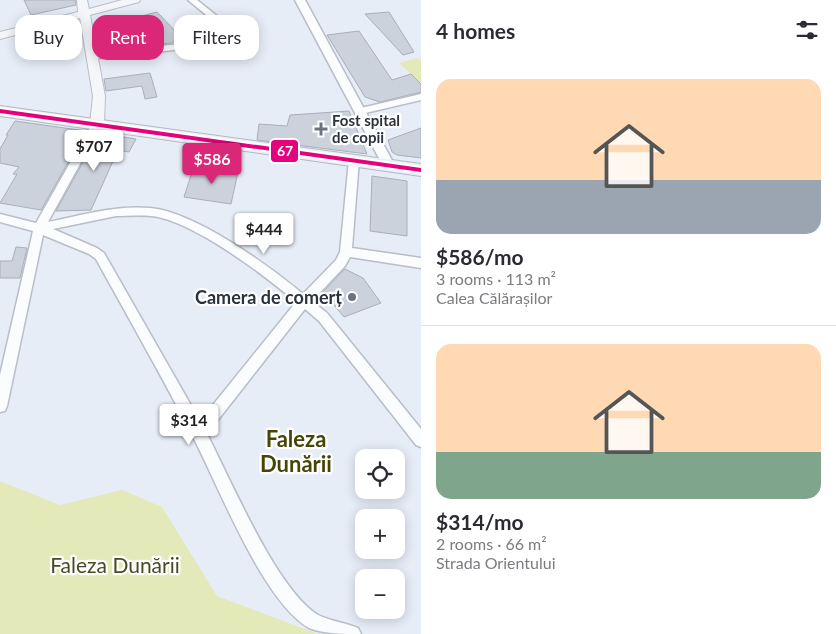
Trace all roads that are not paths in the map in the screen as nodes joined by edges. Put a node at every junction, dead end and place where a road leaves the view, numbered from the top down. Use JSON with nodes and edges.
{"nodes":[{"id":1,"x":82,"y":0,"type":"edge"},
{"id":2,"x":136,"y":0,"type":"edge"},
{"id":3,"x":192,"y":0,"type":"edge"},
{"id":4,"x":300,"y":0,"type":"edge"},
{"id":5,"x":84,"y":13,"type":"junction"},
{"id":6,"x":0,"y":36,"type":"edge"},
{"id":7,"x":91,"y":56,"type":"junction"},
{"id":8,"x":421,"y":97,"type":"edge"},
{"id":9,"x":0,"y":111,"type":"edge"},
{"id":10,"x":362,"y":111,"type":"junction"},
{"id":11,"x":97,"y":124,"type":"junction"},
{"id":12,"x":354,"y":160,"type":"junction"},
{"id":13,"x":388,"y":164,"type":"junction"},
{"id":14,"x":421,"y":170,"type":"edge"},
{"id":15,"x":0,"y":218,"type":"edge"},
{"id":16,"x":39,"y":228,"type":"junction"},
{"id":17,"x":346,"y":252,"type":"junction"},
{"id":18,"x":421,"y":263,"type":"edge"},
{"id":19,"x":304,"y":301,"type":"junction"},
{"id":20,"x":0,"y":406,"type":"edge"},
{"id":21,"x":198,"y":433,"type":"junction"},
{"id":22,"x":421,"y":440,"type":"edge"},
{"id":23,"x":352,"y":634,"type":"edge"}],
"edges":[{"from":1,"to":5,"type":"main road"},
{"from":2,"to":5,"type":"main road"},
{"from":3,"to":7,"type":"street"},
{"from":4,"to":10,"type":"street"},
{"from":5,"to":6,"type":"main road"},
{"from":5,"to":7,"type":"main road"},
{"from":7,"to":11,"type":"main road"},
{"from":8,"to":10,"type":"street"},
{"from":9,"to":11,"type":"main road"},
{"from":10,"to":13,"type":"street"},
{"from":11,"to":12,"type":"main road"},
{"from":11,"to":16,"type":"street"},
{"from":12,"to":13,"type":"main road"},
{"from":12,"to":17,"type":"street"},
{"from":13,"to":14,"type":"main road"},
{"from":15,"to":16,"type":"street"},
{"from":16,"to":19,"type":"street"},
{"from":16,"to":20,"type":"street"},
{"from":16,"to":21,"type":"street"},
{"from":17,"to":18,"type":"street"},
{"from":17,"to":19,"type":"street"},
{"from":19,"to":21,"type":"street"},
{"from":19,"to":22,"type":"street"},
{"from":21,"to":23,"type":"street"}]}
